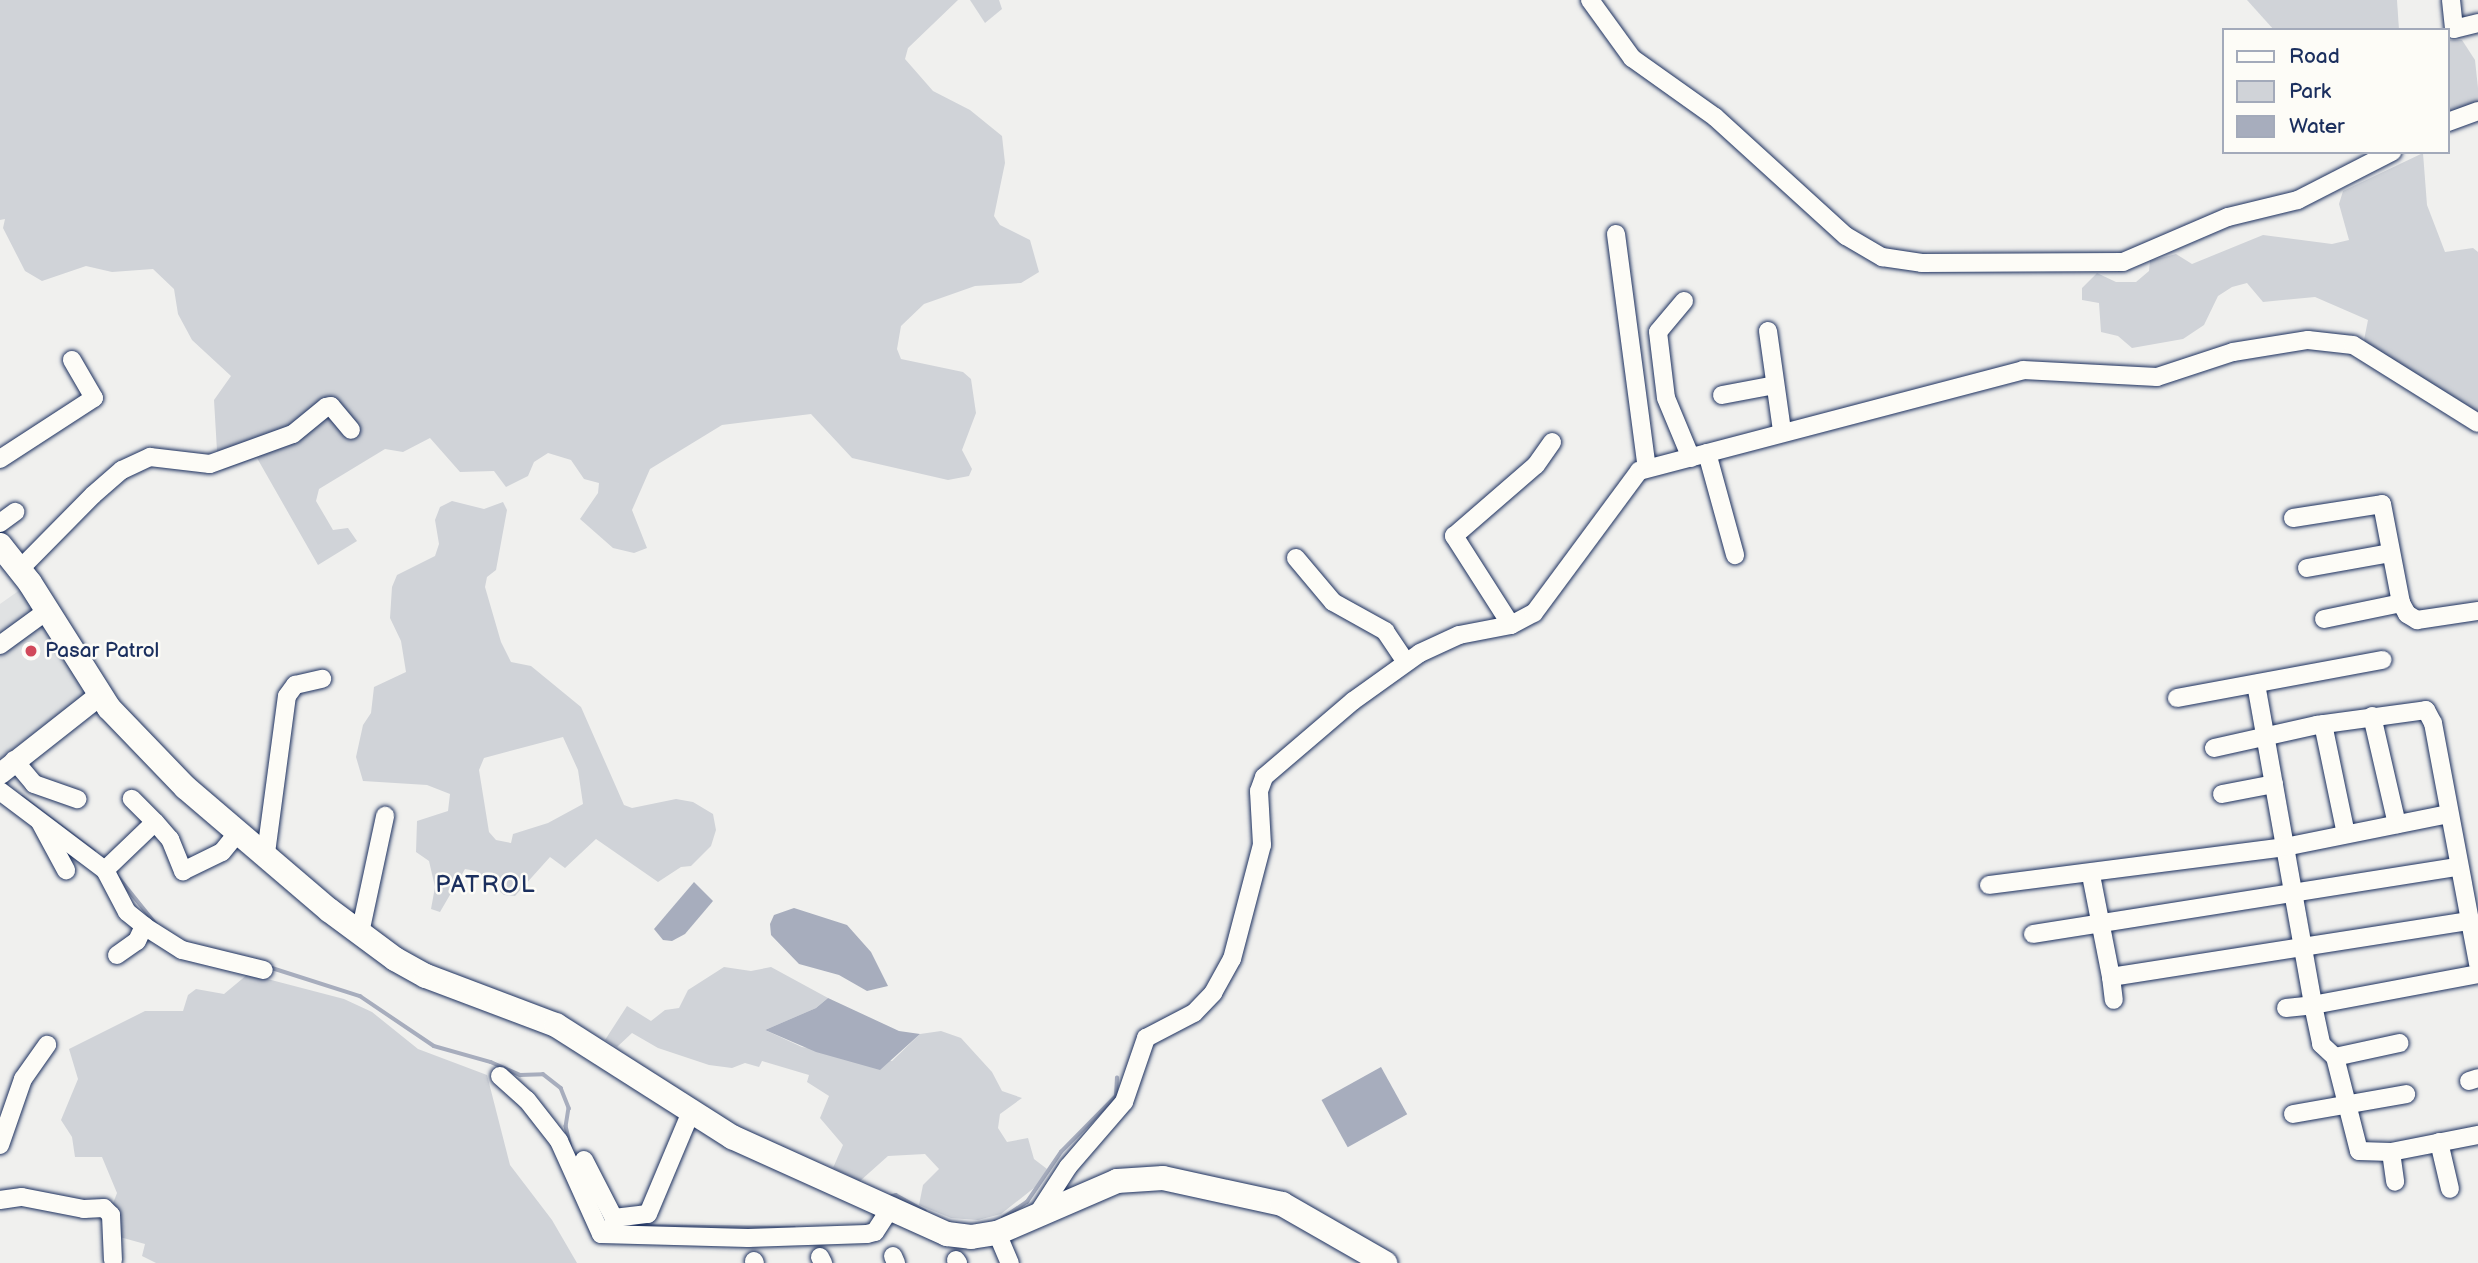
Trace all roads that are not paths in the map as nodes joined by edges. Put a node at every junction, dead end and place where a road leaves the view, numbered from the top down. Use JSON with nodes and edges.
{"nodes":[{"id":1,"x":1590,"y":0,"type":"edge"},
{"id":2,"x":2451,"y":0,"type":"edge"},
{"id":3,"x":2478,"y":23,"type":"edge"},
{"id":4,"x":2478,"y":111,"type":"edge"},
{"id":5,"x":2450,"y":121,"type":"edge"},
{"id":6,"x":2388,"y":154,"type":"edge"},
{"id":7,"x":1616,"y":234,"type":"dead end"},
{"id":8,"x":1684,"y":301,"type":"dead end"},
{"id":9,"x":1768,"y":331,"type":"dead end"},
{"id":10,"x":72,"y":360,"type":"dead end"},
{"id":11,"x":1774,"y":385,"type":"junction"},
{"id":12,"x":1722,"y":395,"type":"dead end"},
{"id":13,"x":2478,"y":423,"type":"edge"},
{"id":14,"x":351,"y":430,"type":"dead end"},
{"id":15,"x":1782,"y":431,"type":"junction"},
{"id":16,"x":1552,"y":442,"type":"dead end"},
{"id":17,"x":1699,"y":455,"type":"junction"},
{"id":18,"x":0,"y":459,"type":"edge"},
{"id":19,"x":1647,"y":468,"type":"junction"},
{"id":20,"x":15,"y":512,"type":"dead end"},
{"id":21,"x":2293,"y":518,"type":"dead end"},
{"id":22,"x":0,"y":523,"type":"edge"},
{"id":23,"x":0,"y":545,"type":"edge"},
{"id":24,"x":2390,"y":553,"type":"junction"},
{"id":25,"x":1734,"y":555,"type":"dead end"},
{"id":26,"x":1296,"y":558,"type":"dead end"},
{"id":27,"x":2307,"y":568,"type":"dead end"},
{"id":28,"x":20,"y":569,"type":"junction"},
{"id":29,"x":2401,"y":603,"type":"junction"},
{"id":30,"x":48,"y":610,"type":"junction"},
{"id":31,"x":2478,"y":611,"type":"edge"},
{"id":32,"x":2324,"y":619,"type":"dead end"},
{"id":33,"x":1511,"y":625,"type":"junction"},
{"id":34,"x":0,"y":645,"type":"edge"},
{"id":35,"x":2383,"y":660,"type":"dead end"},
{"id":36,"x":1406,"y":662,"type":"junction"},
{"id":37,"x":321,"y":679,"type":"dead end"},
{"id":38,"x":2256,"y":684,"type":"junction"},
{"id":39,"x":99,"y":695,"type":"junction"},
{"id":40,"x":2177,"y":698,"type":"dead end"},
{"id":41,"x":2372,"y":716,"type":"junction"},
{"id":42,"x":2323,"y":724,"type":"junction"},
{"id":43,"x":2265,"y":737,"type":"junction"},
{"id":44,"x":2214,"y":748,"type":"dead end"},
{"id":45,"x":7,"y":766,"type":"edge"},
{"id":46,"x":2274,"y":784,"type":"junction"},
{"id":47,"x":0,"y":791,"type":"edge"},
{"id":48,"x":2222,"y":794,"type":"dead end"},
{"id":49,"x":77,"y":799,"type":"dead end"},
{"id":50,"x":132,"y":799,"type":"dead end"},
{"id":51,"x":2448,"y":814,"type":"junction"},
{"id":52,"x":37,"y":816,"type":"junction"},
{"id":53,"x":385,"y":816,"type":"dead end"},
{"id":54,"x":155,"y":822,"type":"junction"},
{"id":55,"x":2397,"y":824,"type":"junction"},
{"id":56,"x":239,"y":831,"type":"junction"},
{"id":57,"x":2346,"y":834,"type":"junction"},
{"id":58,"x":2284,"y":847,"type":"junction"},
{"id":59,"x":266,"y":853,"type":"junction"},
{"id":60,"x":2458,"y":867,"type":"junction"},
{"id":61,"x":66,"y":870,"type":"dead end"},
{"id":62,"x":105,"y":870,"type":"junction"},
{"id":63,"x":2091,"y":875,"type":"junction"},
{"id":64,"x":1989,"y":885,"type":"dead end"},
{"id":65,"x":2292,"y":896,"type":"junction"},
{"id":66,"x":2468,"y":921,"type":"junction"},
{"id":67,"x":2099,"y":925,"type":"junction"},
{"id":68,"x":144,"y":926,"type":"junction"},
{"id":69,"x":360,"y":933,"type":"junction"},
{"id":70,"x":2033,"y":934,"type":"dead end"},
{"id":71,"x":2300,"y":946,"type":"junction"},
{"id":72,"x":117,"y":955,"type":"dead end"},
{"id":73,"x":2478,"y":964,"type":"edge"},
{"id":74,"x":264,"y":970,"type":"dead end"},
{"id":75,"x":2478,"y":974,"type":"edge"},
{"id":76,"x":2111,"y":977,"type":"junction"},
{"id":77,"x":2114,"y":1000,"type":"dead end"},
{"id":78,"x":2313,"y":1005,"type":"junction"},
{"id":79,"x":2286,"y":1008,"type":"dead end"},
{"id":80,"x":2400,"y":1043,"type":"dead end"},
{"id":81,"x":47,"y":1045,"type":"dead end"},
{"id":82,"x":2335,"y":1057,"type":"junction"},
{"id":83,"x":500,"y":1076,"type":"dead end"},
{"id":84,"x":2406,"y":1094,"type":"dead end"},
{"id":85,"x":2347,"y":1105,"type":"junction"},
{"id":86,"x":690,"y":1114,"type":"junction"},
{"id":87,"x":2293,"y":1114,"type":"dead end"},
{"id":88,"x":2478,"y":1135,"type":"edge"},
{"id":89,"x":2439,"y":1142,"type":"junction"},
{"id":90,"x":0,"y":1145,"type":"edge"},
{"id":91,"x":2391,"y":1152,"type":"junction"},
{"id":92,"x":583,"y":1160,"type":"dead end"},
{"id":93,"x":2395,"y":1182,"type":"dead end"},
{"id":94,"x":2450,"y":1189,"type":"dead end"},
{"id":95,"x":0,"y":1200,"type":"edge"},
{"id":96,"x":891,"y":1208,"type":"junction"},
{"id":97,"x":1036,"y":1218,"type":"junction"},
{"id":98,"x":608,"y":1227,"type":"junction"},
{"id":99,"x":998,"y":1233,"type":"junction"},
{"id":100,"x":113,"y":1260,"type":"dead end"},
{"id":101,"x":1010,"y":1263,"type":"edge"},
{"id":102,"x":1385,"y":1263,"type":"edge"}],
"edges":[{"from":1,"to":6,"type":"street"},
{"from":2,"to":3,"type":"street"},
{"from":4,"to":5,"type":"street"},
{"from":7,"to":19,"type":"street"},
{"from":8,"to":17,"type":"street"},
{"from":9,"to":11,"type":"street"},
{"from":10,"to":18,"type":"street"},
{"from":11,"to":12,"type":"street"},
{"from":11,"to":15,"type":"street"},
{"from":13,"to":15,"type":"street"},
{"from":14,"to":28,"type":"street"},
{"from":15,"to":17,"type":"street"},
{"from":16,"to":33,"type":"street"},
{"from":17,"to":19,"type":"street"},
{"from":17,"to":25,"type":"street"},
{"from":19,"to":33,"type":"street"},
{"from":20,"to":22,"type":"street"},
{"from":21,"to":24,"type":"street"},
{"from":23,"to":28,"type":"highway"},
{"from":24,"to":27,"type":"street"},
{"from":24,"to":29,"type":"street"},
{"from":26,"to":36,"type":"street"},
{"from":28,"to":30,"type":"highway"},
{"from":29,"to":31,"type":"street"},
{"from":29,"to":32,"type":"street"},
{"from":30,"to":34,"type":"street"},
{"from":30,"to":39,"type":"highway"},
{"from":33,"to":36,"type":"street"},
{"from":35,"to":38,"type":"street"},
{"from":36,"to":97,"type":"street"},
{"from":37,"to":59,"type":"street"},
{"from":38,"to":40,"type":"street"},
{"from":38,"to":43,"type":"street"},
{"from":39,"to":45,"type":"main road"},
{"from":39,"to":56,"type":"highway"},
{"from":41,"to":42,"type":"street"},
{"from":41,"to":51,"type":"street"},
{"from":41,"to":55,"type":"street"},
{"from":42,"to":43,"type":"street"},
{"from":42,"to":57,"type":"street"},
{"from":43,"to":44,"type":"street"},
{"from":43,"to":46,"type":"street"},
{"from":45,"to":49,"type":"street"},
{"from":46,"to":48,"type":"street"},
{"from":46,"to":58,"type":"street"},
{"from":47,"to":52,"type":"street"},
{"from":50,"to":54,"type":"street"},
{"from":51,"to":55,"type":"street"},
{"from":51,"to":60,"type":"street"},
{"from":52,"to":61,"type":"street"},
{"from":52,"to":62,"type":"street"},
{"from":53,"to":69,"type":"street"},
{"from":54,"to":56,"type":"street"},
{"from":54,"to":62,"type":"street"},
{"from":55,"to":57,"type":"street"},
{"from":56,"to":59,"type":"highway"},
{"from":57,"to":58,"type":"street"},
{"from":58,"to":63,"type":"street"},
{"from":58,"to":65,"type":"street"},
{"from":59,"to":69,"type":"highway"},
{"from":60,"to":65,"type":"street"},
{"from":60,"to":66,"type":"street"},
{"from":62,"to":68,"type":"street"},
{"from":63,"to":64,"type":"street"},
{"from":63,"to":67,"type":"street"},
{"from":65,"to":67,"type":"street"},
{"from":65,"to":71,"type":"street"},
{"from":66,"to":71,"type":"street"},
{"from":66,"to":73,"type":"street"},
{"from":67,"to":70,"type":"street"},
{"from":67,"to":76,"type":"street"},
{"from":68,"to":72,"type":"street"},
{"from":68,"to":74,"type":"street"},
{"from":69,"to":86,"type":"highway"},
{"from":71,"to":76,"type":"street"},
{"from":71,"to":78,"type":"street"},
{"from":75,"to":78,"type":"street"},
{"from":76,"to":77,"type":"street"},
{"from":78,"to":79,"type":"street"},
{"from":78,"to":82,"type":"street"},
{"from":80,"to":82,"type":"street"},
{"from":81,"to":90,"type":"street"},
{"from":82,"to":85,"type":"street"},
{"from":83,"to":98,"type":"street"},
{"from":84,"to":85,"type":"street"},
{"from":85,"to":87,"type":"street"},
{"from":85,"to":91,"type":"street"},
{"from":86,"to":96,"type":"highway"},
{"from":86,"to":98,"type":"street"},
{"from":88,"to":89,"type":"street"},
{"from":89,"to":91,"type":"street"},
{"from":89,"to":94,"type":"street"},
{"from":91,"to":93,"type":"street"},
{"from":92,"to":98,"type":"street"},
{"from":95,"to":100,"type":"street"},
{"from":96,"to":98,"type":"street"},
{"from":96,"to":99,"type":"highway"},
{"from":97,"to":99,"type":"highway"},
{"from":97,"to":102,"type":"highway"},
{"from":99,"to":101,"type":"street"}]}
